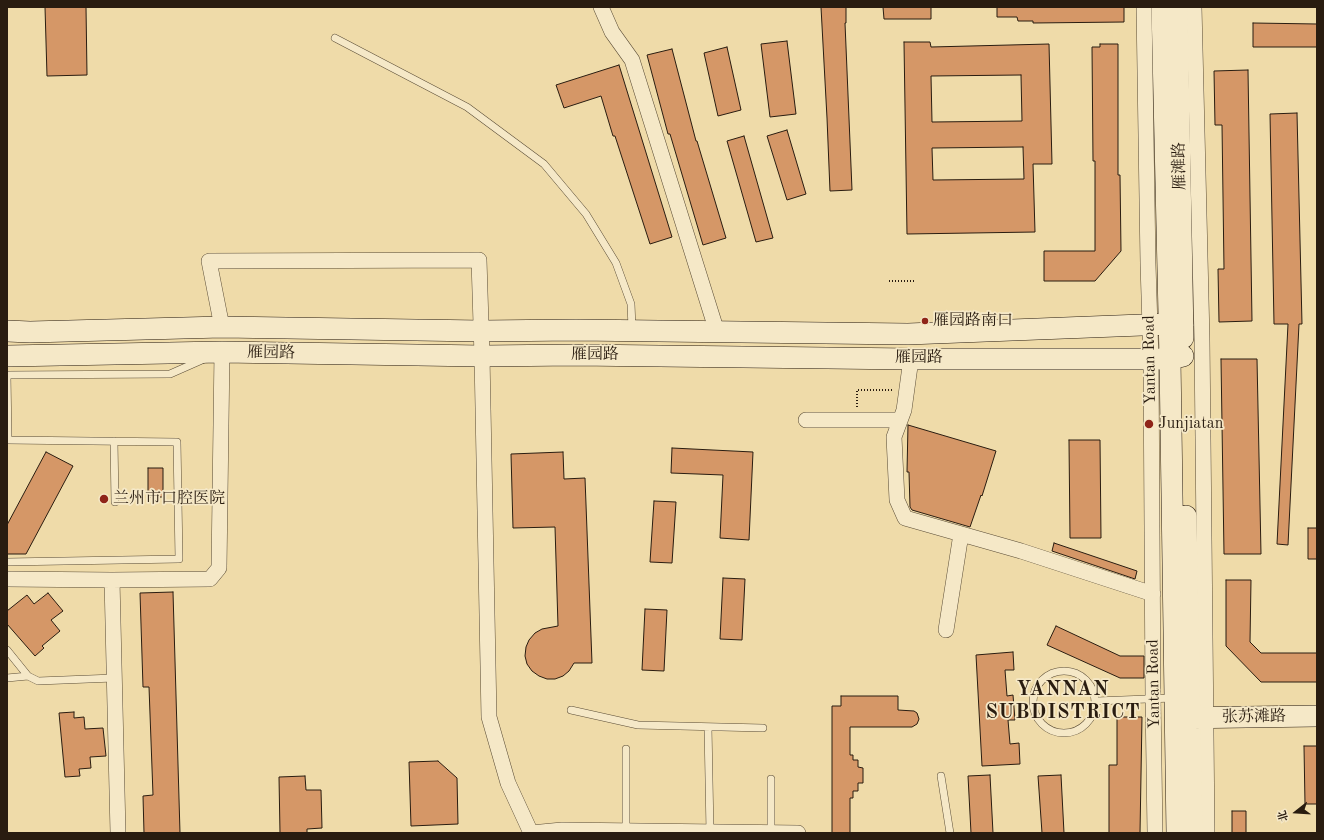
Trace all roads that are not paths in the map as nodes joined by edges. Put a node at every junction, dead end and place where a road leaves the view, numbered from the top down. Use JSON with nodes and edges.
{"nodes":[{"id":1,"x":601,"y":7,"type":"edge"},
{"id":2,"x":1144,"y":7,"type":"edge"},
{"id":3,"x":1162,"y":7,"type":"edge"},
{"id":4,"x":1177,"y":7,"type":"edge"},
{"id":5,"x":1194,"y":7,"type":"edge"},
{"id":6,"x":335,"y":38,"type":"dead end"},
{"id":7,"x":1167,"y":325,"type":"junction"},
{"id":8,"x":222,"y":327,"type":"junction"},
{"id":9,"x":632,"y":330,"type":"junction"},
{"id":10,"x":7,"y":331,"type":"edge"},
{"id":11,"x":481,"y":331,"type":"junction"},
{"id":12,"x":717,"y":332,"type":"junction"},
{"id":13,"x":222,"y":352,"type":"junction"},
{"id":14,"x":7,"y":356,"type":"edge"},
{"id":15,"x":482,"y":356,"type":"junction"},
{"id":16,"x":1177,"y":358,"type":"junction"},
{"id":17,"x":911,"y":359,"type":"junction"},
{"id":18,"x":7,"y":375,"type":"edge"},
{"id":19,"x":806,"y":420,"type":"dead end"},
{"id":20,"x":900,"y":420,"type":"junction"},
{"id":21,"x":8,"y":440,"type":"edge"},
{"id":22,"x":114,"y":441,"type":"junction"},
{"id":23,"x":115,"y":502,"type":"dead end"},
{"id":24,"x":961,"y":534,"type":"junction"},
{"id":25,"x":7,"y":562,"type":"edge"},
{"id":26,"x":7,"y":579,"type":"edge"},
{"id":27,"x":112,"y":580,"type":"junction"},
{"id":28,"x":1153,"y":594,"type":"junction"},
{"id":29,"x":946,"y":630,"type":"dead end"},
{"id":30,"x":7,"y":650,"type":"edge"},
{"id":31,"x":28,"y":676,"type":"junction"},
{"id":32,"x":7,"y":678,"type":"edge"},
{"id":33,"x":114,"y":678,"type":"junction"},
{"id":34,"x":1153,"y":699,"type":"junction"},
{"id":35,"x":1096,"y":701,"type":"junction"},
{"id":36,"x":571,"y":710,"type":"dead end"},
{"id":37,"x":1186,"y":713,"type":"junction"},
{"id":38,"x":1317,"y":716,"type":"edge"},
{"id":39,"x":1154,"y":720,"type":"junction"},
{"id":40,"x":708,"y":727,"type":"junction"},
{"id":41,"x":763,"y":728,"type":"dead end"},
{"id":42,"x":626,"y":749,"type":"dead end"},
{"id":43,"x":941,"y":776,"type":"dead end"},
{"id":44,"x":771,"y":778,"type":"dead end"},
{"id":45,"x":626,"y":830,"type":"junction"},
{"id":46,"x":710,"y":832,"type":"edge"},
{"id":47,"x":745,"y":832,"type":"edge"},
{"id":48,"x":118,"y":833,"type":"edge"},
{"id":49,"x":771,"y":833,"type":"edge"},
{"id":50,"x":791,"y":833,"type":"edge"},
{"id":51,"x":798,"y":833,"type":"edge"},
{"id":52,"x":950,"y":833,"type":"edge"},
{"id":53,"x":1155,"y":833,"type":"edge"},
{"id":54,"x":1177,"y":833,"type":"edge"},
{"id":55,"x":1192,"y":833,"type":"edge"},
{"id":56,"x":1207,"y":833,"type":"edge"}],
"edges":[{"from":1,"to":12,"type":"street"},
{"from":2,"to":7,"type":"street","name":"Yantan Road"},
{"from":3,"to":7,"type":"main road","name":"Yantan Road"},
{"from":4,"to":7,"type":"main road","name":"雁滩路"},
{"from":5,"to":16,"type":"street","name":"Yantan Road"},
{"from":6,"to":9,"type":"lane"},
{"from":7,"to":12,"type":"main road","name":"雁园路"},
{"from":7,"to":16,"type":"main road","name":"Yantan Road"},
{"from":7,"to":16,"type":"street","name":"Yantan Road"},
{"from":8,"to":10,"type":"main road","name":"雁园路"},
{"from":8,"to":11,"type":"main road","name":"雁园路"},
{"from":8,"to":11,"type":"street"},
{"from":8,"to":13,"type":"main road"},
{"from":9,"to":11,"type":"main road","name":"雁园路"},
{"from":9,"to":12,"type":"main road","name":"雁园路"},
{"from":11,"to":15,"type":"street"},
{"from":13,"to":14,"type":"main road","name":"雁园路"},
{"from":13,"to":15,"type":"main road","name":"雁园路"},
{"from":13,"to":18,"type":"lane"},
{"from":13,"to":27,"type":"street"},
{"from":15,"to":17,"type":"main road","name":"雁园路"},
{"from":15,"to":45,"type":"street"},
{"from":16,"to":17,"type":"main road","name":"雁园路"},
{"from":16,"to":28,"type":"street","name":"Yantan Road"},
{"from":16,"to":37,"type":"main road","name":"Yantan Road"},
{"from":16,"to":37,"type":"street","name":"Yantan Road"},
{"from":17,"to":20,"type":"street"},
{"from":18,"to":21,"type":"lane"},
{"from":19,"to":20,"type":"street"},
{"from":20,"to":24,"type":"street"},
{"from":21,"to":22,"type":"lane"},
{"from":22,"to":23,"type":"lane"},
{"from":22,"to":25,"type":"lane"},
{"from":24,"to":28,"type":"street"},
{"from":24,"to":29,"type":"street"},
{"from":26,"to":27,"type":"street"},
{"from":27,"to":33,"type":"street"},
{"from":28,"to":34,"type":"street","name":"Yantan Road"},
{"from":30,"to":31,"type":"lane"},
{"from":31,"to":32,"type":"lane"},
{"from":31,"to":33,"type":"lane"},
{"from":33,"to":48,"type":"street"},
{"from":34,"to":35,"type":"lane"},
{"from":34,"to":37,"type":"lane"},
{"from":34,"to":39,"type":"street","name":"Yantan Road"},
{"from":35,"to":35,"type":"lane"},
{"from":36,"to":40,"type":"lane"},
{"from":37,"to":38,"type":"main road","name":"张苏滩路"},
{"from":37,"to":39,"type":"street"},
{"from":37,"to":54,"type":"main road","name":"Yantan Road"},
{"from":37,"to":55,"type":"main road","name":"Yantan Road"},
{"from":37,"to":56,"type":"street","name":"Yantan Road"},
{"from":39,"to":53,"type":"street","name":"Yantan Road"},
{"from":40,"to":41,"type":"lane"},
{"from":40,"to":46,"type":"lane"},
{"from":42,"to":45,"type":"lane"},
{"from":43,"to":52,"type":"lane"},
{"from":44,"to":49,"type":"lane"},
{"from":45,"to":46,"type":"street"},
{"from":46,"to":47,"type":"street"},
{"from":47,"to":49,"type":"street"},
{"from":49,"to":50,"type":"street"},
{"from":50,"to":51,"type":"street"}]}
